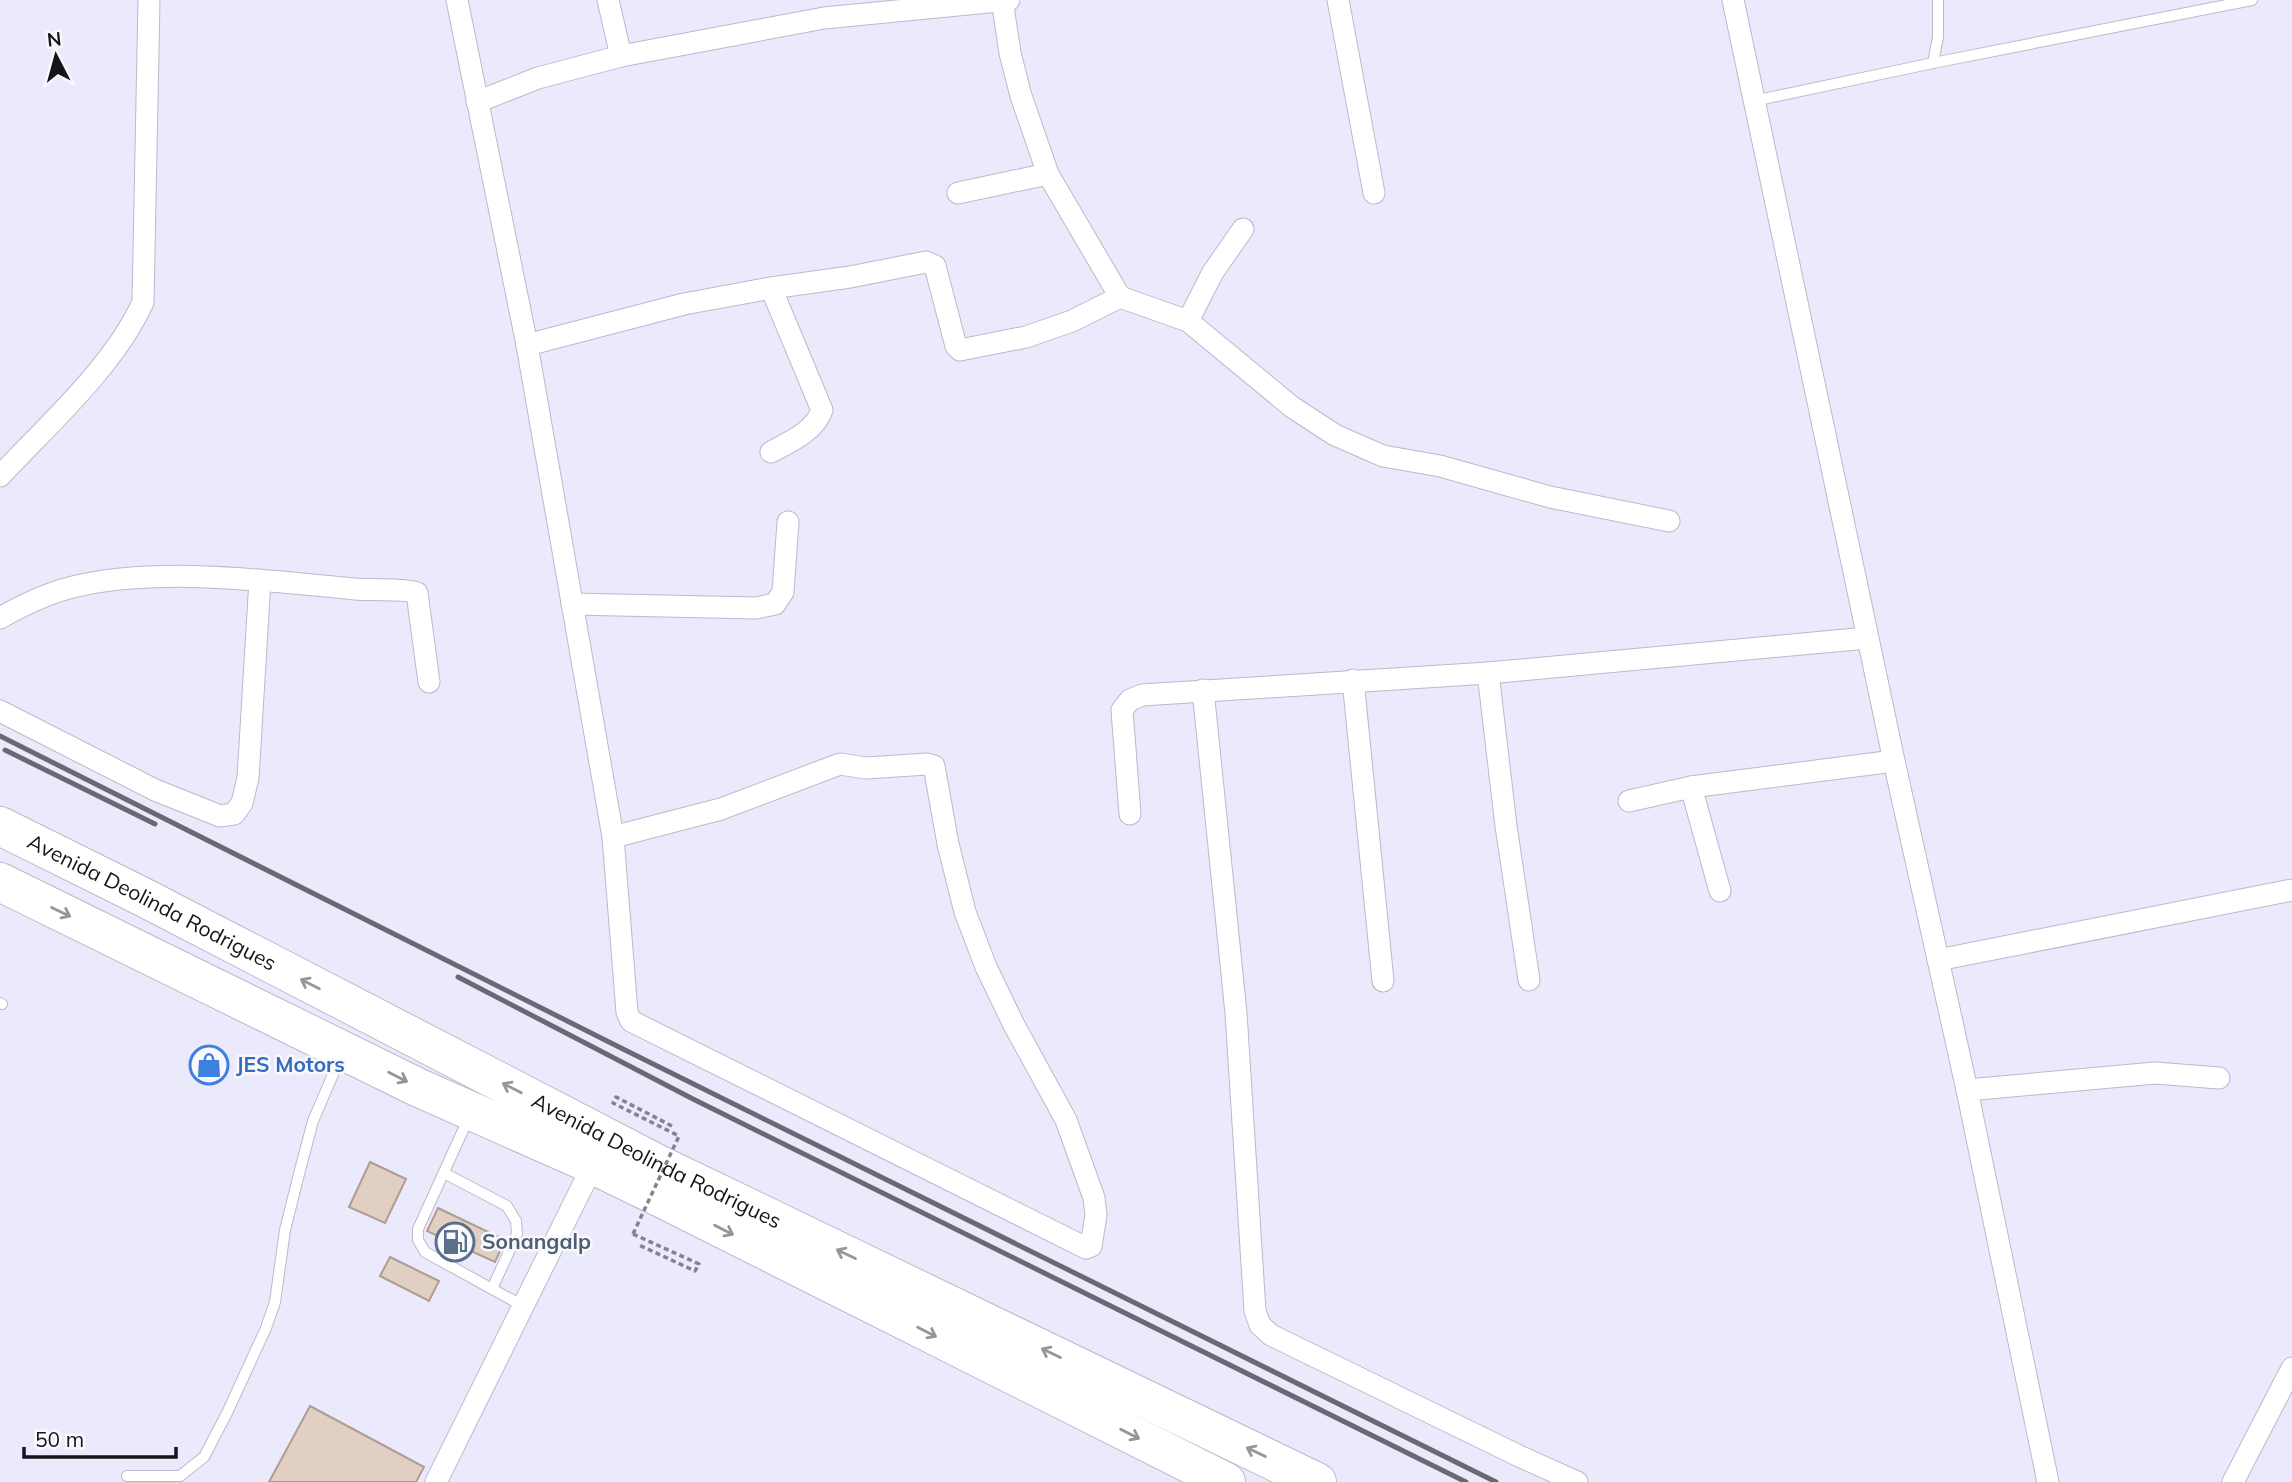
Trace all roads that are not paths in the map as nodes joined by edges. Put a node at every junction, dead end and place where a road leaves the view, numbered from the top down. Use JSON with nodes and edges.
{"nodes":[{"id":1,"x":149,"y":0,"type":"edge"},
{"id":2,"x":457,"y":0,"type":"edge"},
{"id":3,"x":608,"y":0,"type":"edge"},
{"id":4,"x":1338,"y":0,"type":"edge"},
{"id":5,"x":1733,"y":0,"type":"edge"},
{"id":6,"x":1938,"y":0,"type":"edge"},
{"id":7,"x":2252,"y":0,"type":"edge"},
{"id":8,"x":1004,"y":1,"type":"edge"},
{"id":9,"x":621,"y":56,"type":"junction"},
{"id":10,"x":1933,"y":63,"type":"junction"},
{"id":11,"x":1754,"y":101,"type":"junction"},
{"id":12,"x":477,"y":102,"type":"junction"},
{"id":13,"x":1048,"y":174,"type":"junction"},
{"id":14,"x":958,"y":193,"type":"dead end"},
{"id":15,"x":1374,"y":193,"type":"dead end"},
{"id":16,"x":1243,"y":229,"type":"dead end"},
{"id":17,"x":771,"y":288,"type":"junction"},
{"id":18,"x":1120,"y":297,"type":"junction"},
{"id":19,"x":1188,"y":321,"type":"junction"},
{"id":20,"x":527,"y":345,"type":"junction"},
{"id":21,"x":771,"y":452,"type":"dead end"},
{"id":22,"x":0,"y":476,"type":"edge"},
{"id":23,"x":1669,"y":521,"type":"dead end"},
{"id":24,"x":788,"y":522,"type":"dead end"},
{"id":25,"x":260,"y":580,"type":"junction"},
{"id":26,"x":572,"y":604,"type":"junction"},
{"id":27,"x":0,"y":618,"type":"edge"},
{"id":28,"x":1867,"y":638,"type":"junction"},
{"id":29,"x":1488,"y":673,"type":"junction"},
{"id":30,"x":1353,"y":680,"type":"junction"},
{"id":31,"x":429,"y":682,"type":"dead end"},
{"id":32,"x":1203,"y":690,"type":"junction"},
{"id":33,"x":0,"y":711,"type":"edge"},
{"id":34,"x":1894,"y":761,"type":"junction"},
{"id":35,"x":1691,"y":787,"type":"junction"},
{"id":36,"x":1629,"y":801,"type":"dead end"},
{"id":37,"x":1130,"y":814,"type":"dead end"},
{"id":38,"x":0,"y":826,"type":"edge"},
{"id":39,"x":613,"y":837,"type":"junction"},
{"id":40,"x":0,"y":882,"type":"edge"},
{"id":41,"x":2292,"y":890,"type":"edge"},
{"id":42,"x":1720,"y":891,"type":"dead end"},
{"id":43,"x":1938,"y":960,"type":"junction"},
{"id":44,"x":1529,"y":980,"type":"dead end"},
{"id":45,"x":1383,"y":981,"type":"dead end"},
{"id":46,"x":344,"y":1049,"type":"junction"},
{"id":47,"x":2219,"y":1078,"type":"dead end"},
{"id":48,"x":1967,"y":1090,"type":"junction"},
{"id":49,"x":472,"y":1111,"type":"junction"},
{"id":50,"x":593,"y":1165,"type":"junction"},
{"id":51,"x":444,"y":1173,"type":"junction"},
{"id":52,"x":492,"y":1289,"type":"junction"},
{"id":53,"x":523,"y":1306,"type":"junction"},
{"id":54,"x":2292,"y":1368,"type":"edge"},
{"id":55,"x":127,"y":1476,"type":"dead end"},
{"id":56,"x":436,"y":1482,"type":"edge"},
{"id":57,"x":1227,"y":1482,"type":"edge"},
{"id":58,"x":1317,"y":1482,"type":"edge"},
{"id":59,"x":1577,"y":1482,"type":"edge"},
{"id":60,"x":2048,"y":1482,"type":"edge"},
{"id":61,"x":2233,"y":1482,"type":"edge"}],
"edges":[{"from":1,"to":22,"type":"street"},
{"from":2,"to":12,"type":"street"},
{"from":3,"to":9,"type":"street"},
{"from":4,"to":15,"type":"street"},
{"from":5,"to":11,"type":"street"},
{"from":6,"to":10,"type":"lane"},
{"from":7,"to":10,"type":"lane"},
{"from":8,"to":9,"type":"street"},
{"from":8,"to":13,"type":"street"},
{"from":9,"to":12,"type":"street"},
{"from":10,"to":11,"type":"lane"},
{"from":11,"to":28,"type":"street"},
{"from":12,"to":20,"type":"street"},
{"from":13,"to":14,"type":"street"},
{"from":13,"to":18,"type":"street"},
{"from":16,"to":19,"type":"street"},
{"from":17,"to":18,"type":"street"},
{"from":17,"to":20,"type":"street"},
{"from":17,"to":21,"type":"street"},
{"from":18,"to":19,"type":"street"},
{"from":19,"to":23,"type":"street"},
{"from":20,"to":26,"type":"street"},
{"from":24,"to":26,"type":"street"},
{"from":25,"to":27,"type":"street"},
{"from":25,"to":31,"type":"street"},
{"from":25,"to":33,"type":"street"},
{"from":26,"to":39,"type":"street"},
{"from":28,"to":29,"type":"street"},
{"from":28,"to":34,"type":"street"},
{"from":29,"to":30,"type":"street"},
{"from":29,"to":44,"type":"street"},
{"from":30,"to":32,"type":"street"},
{"from":30,"to":45,"type":"street"},
{"from":32,"to":37,"type":"street"},
{"from":32,"to":59,"type":"street"},
{"from":34,"to":35,"type":"street"},
{"from":34,"to":43,"type":"street"},
{"from":35,"to":36,"type":"street"},
{"from":35,"to":42,"type":"street"},
{"from":58,"to":38,"type":"highway","name":"Avenida Deolinda Rodrigues","one_way":true},
{"from":39,"to":39,"type":"street"},
{"from":40,"to":46,"type":"highway","name":"Avenida Deolinda Rodrigues","one_way":true},
{"from":41,"to":43,"type":"street"},
{"from":43,"to":48,"type":"street"},
{"from":46,"to":49,"type":"highway","name":"Avenida Deolinda Rodrigues","one_way":true},
{"from":46,"to":55,"type":"lane"},
{"from":47,"to":48,"type":"street"},
{"from":48,"to":60,"type":"street"},
{"from":49,"to":50,"type":"highway","name":"Avenida Deolinda Rodrigues"},
{"from":49,"to":51,"type":"lane"},
{"from":50,"to":53,"type":"street"},
{"from":50,"to":57,"type":"highway","name":"Avenida Deolinda Rodrigues","one_way":true},
{"from":51,"to":52,"type":"lane"},
{"from":51,"to":52,"type":"lane"},
{"from":52,"to":53,"type":"lane"},
{"from":53,"to":56,"type":"street"},
{"from":54,"to":61,"type":"street"}]}
